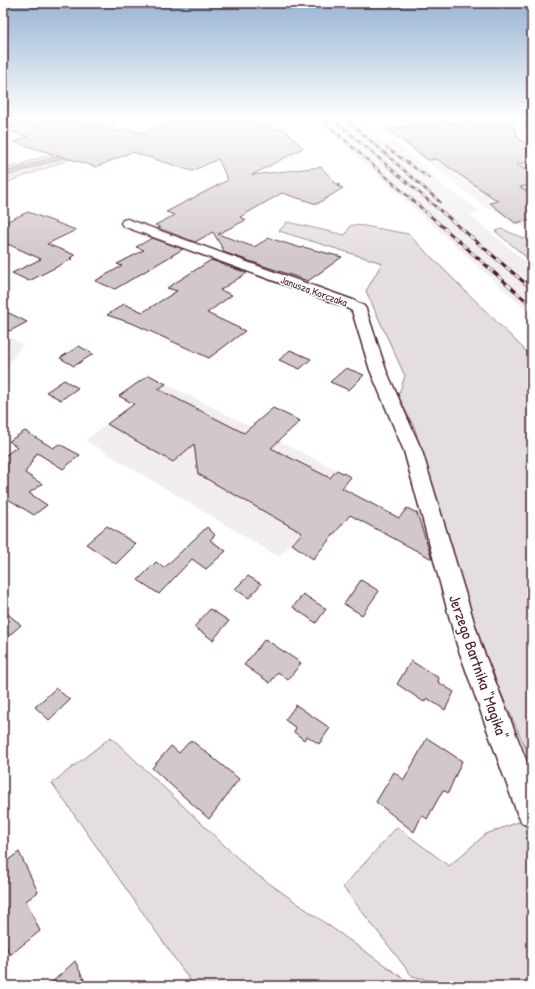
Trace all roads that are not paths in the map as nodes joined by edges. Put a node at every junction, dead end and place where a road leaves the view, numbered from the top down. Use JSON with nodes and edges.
{"nodes":[{"id":1,"x":127,"y":223,"type":"dead end"},
{"id":2,"x":433,"y":518,"type":"joint"},
{"id":3,"x":532,"y":813,"type":"edge"}],
"edges":[{"from":1,"to":2,"type":"street","name":"Janusza Korczaka"},
{"from":2,"to":3,"type":"street","name":"Jerzego Bartnika \"Magika\""}]}
